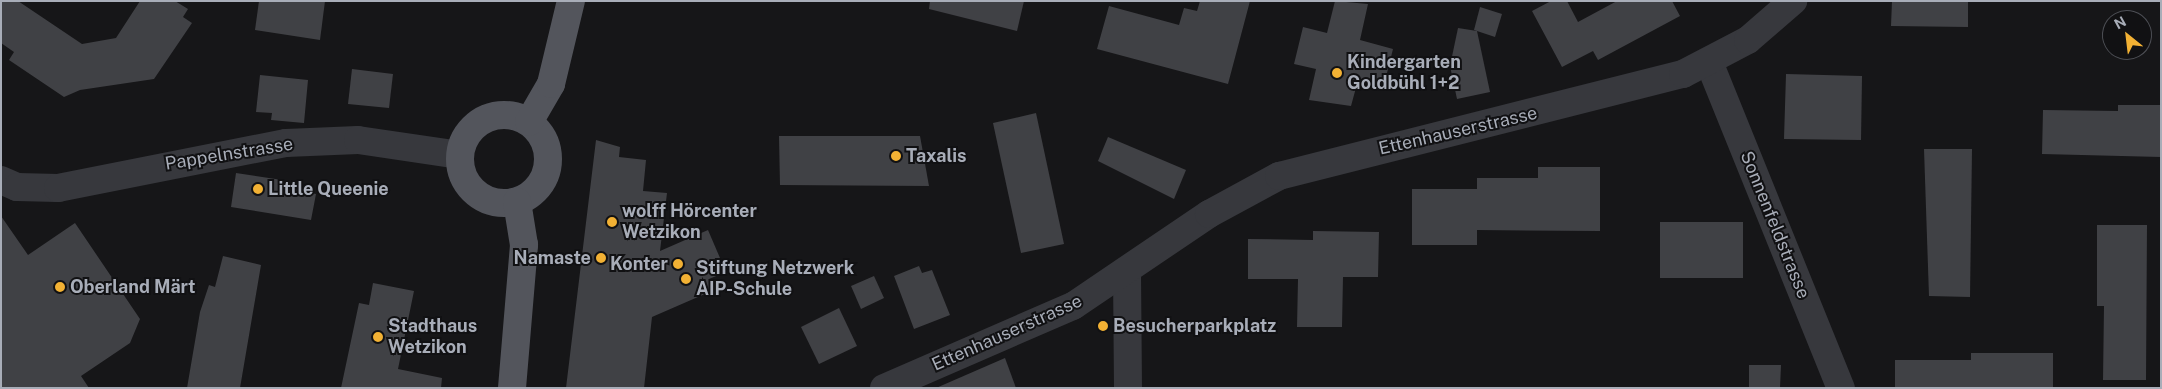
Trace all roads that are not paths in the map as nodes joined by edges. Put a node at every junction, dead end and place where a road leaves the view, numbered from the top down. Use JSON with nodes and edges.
{"nodes":[{"id":1,"x":571,"y":1,"type":"edge"},
{"id":2,"x":1793,"y":1,"type":"edge"},
{"id":3,"x":1709,"y":62,"type":"junction"},
{"id":4,"x":528,"y":122,"type":"junction"},
{"id":5,"x":459,"y":156,"type":"junction"},
{"id":6,"x":1,"y":180,"type":"edge"},
{"id":7,"x":517,"y":202,"type":"junction"},
{"id":8,"x":1127,"y":273,"type":"junction"},
{"id":9,"x":512,"y":388,"type":"edge"},
{"id":10,"x":884,"y":388,"type":"edge"},
{"id":11,"x":1128,"y":388,"type":"edge"},
{"id":12,"x":1841,"y":388,"type":"edge"}],
"edges":[{"from":1,"to":4,"type":"main road"},
{"from":2,"to":3,"type":"street","name":"Ettenhauserstrasse"},
{"from":3,"to":8,"type":"street","name":"Ettenhauserstrasse"},
{"from":3,"to":12,"type":"street","name":"Sonnenfeldstrasse"},
{"from":4,"to":5,"type":"main road"},
{"from":4,"to":7,"type":"main road"},
{"from":5,"to":6,"type":"street","name":"Pappelnstrasse"},
{"from":5,"to":7,"type":"main road"},
{"from":7,"to":9,"type":"main road"},
{"from":8,"to":10,"type":"street","name":"Ettenhauserstrasse"},
{"from":8,"to":11,"type":"street"}]}
